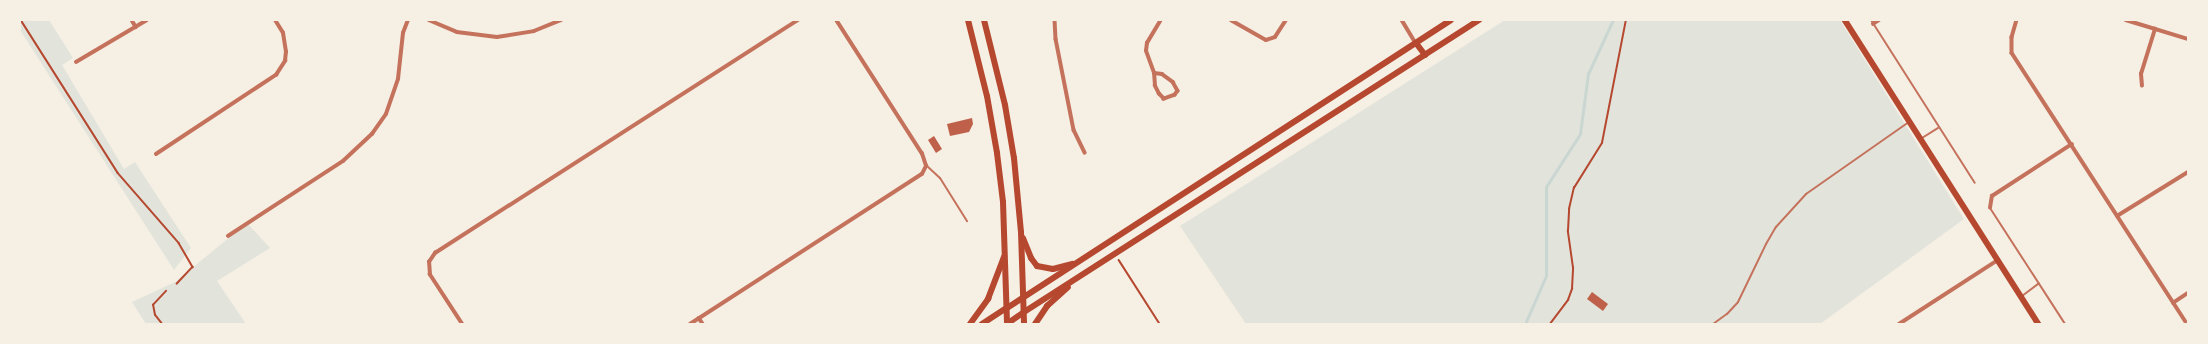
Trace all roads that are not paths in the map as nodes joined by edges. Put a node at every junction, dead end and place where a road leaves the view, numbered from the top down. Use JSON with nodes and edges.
{"nodes":[{"id":1,"x":132,"y":20,"type":"edge"},
{"id":2,"x":147,"y":20,"type":"edge"},
{"id":3,"x":275,"y":20,"type":"edge"},
{"id":4,"x":408,"y":20,"type":"edge"},
{"id":5,"x":429,"y":20,"type":"edge"},
{"id":6,"x":561,"y":20,"type":"edge"},
{"id":7,"x":798,"y":20,"type":"edge"},
{"id":8,"x":836,"y":20,"type":"edge"},
{"id":9,"x":968,"y":20,"type":"edge"},
{"id":10,"x":984,"y":20,"type":"edge"},
{"id":11,"x":1055,"y":20,"type":"edge"},
{"id":12,"x":1161,"y":20,"type":"edge"},
{"id":13,"x":1231,"y":20,"type":"edge"},
{"id":14,"x":1286,"y":20,"type":"edge"},
{"id":15,"x":1402,"y":20,"type":"edge"},
{"id":16,"x":1451,"y":20,"type":"edge"},
{"id":17,"x":1479,"y":20,"type":"edge"},
{"id":18,"x":1845,"y":20,"type":"edge"},
{"id":19,"x":1879,"y":20,"type":"edge"},
{"id":20,"x":2017,"y":20,"type":"edge"},
{"id":21,"x":2126,"y":20,"type":"edge"},
{"id":22,"x":1872,"y":22,"type":"edge"},
{"id":23,"x":136,"y":27,"type":"junction"},
{"id":24,"x":2155,"y":29,"type":"junction"},
{"id":25,"x":2188,"y":39,"type":"edge"},
{"id":26,"x":1416,"y":43,"type":"junction"},
{"id":27,"x":1425,"y":55,"type":"junction"},
{"id":28,"x":76,"y":62,"type":"dead end"},
{"id":29,"x":1154,"y":73,"type":"junction"},
{"id":30,"x":2142,"y":86,"type":"dead end"},
{"id":31,"x":1910,"y":121,"type":"junction"},
{"id":32,"x":1938,"y":128,"type":"junction"},
{"id":33,"x":1921,"y":139,"type":"junction"},
{"id":34,"x":2072,"y":144,"type":"junction"},
{"id":35,"x":1085,"y":153,"type":"dead end"},
{"id":36,"x":156,"y":154,"type":"dead end"},
{"id":37,"x":926,"y":166,"type":"junction"},
{"id":38,"x":2188,"y":172,"type":"edge"},
{"id":39,"x":1975,"y":183,"type":"dead end"},
{"id":40,"x":1179,"y":197,"type":"junction"},
{"id":41,"x":1187,"y":208,"type":"junction"},
{"id":42,"x":1990,"y":208,"type":"joint"},
{"id":43,"x":2117,"y":216,"type":"junction"},
{"id":44,"x":967,"y":222,"type":"dead end"},
{"id":45,"x":1021,"y":232,"type":"junction"},
{"id":46,"x":228,"y":236,"type":"dead end"},
{"id":47,"x":1005,"y":255,"type":"junction"},
{"id":48,"x":1998,"y":260,"type":"junction"},
{"id":49,"x":1077,"y":263,"type":"junction"},
{"id":50,"x":1081,"y":276,"type":"junction"},
{"id":51,"x":2039,"y":283,"type":"junction"},
{"id":52,"x":2188,"y":293,"type":"edge"},
{"id":53,"x":2022,"y":296,"type":"junction"},
{"id":54,"x":1023,"y":298,"type":"junction"},
{"id":55,"x":2173,"y":303,"type":"junction"},
{"id":56,"x":1007,"y":308,"type":"junction"},
{"id":57,"x":1024,"y":312,"type":"junction"},
{"id":58,"x":699,"y":318,"type":"junction"},
{"id":59,"x":462,"y":324,"type":"edge"},
{"id":60,"x":690,"y":324,"type":"edge"},
{"id":61,"x":702,"y":324,"type":"edge"},
{"id":62,"x":970,"y":324,"type":"edge"},
{"id":63,"x":982,"y":324,"type":"edge"},
{"id":64,"x":1007,"y":324,"type":"edge"},
{"id":65,"x":1024,"y":324,"type":"edge"},
{"id":66,"x":1035,"y":324,"type":"edge"},
{"id":67,"x":1713,"y":324,"type":"edge"},
{"id":68,"x":1899,"y":324,"type":"edge"},
{"id":69,"x":2039,"y":324,"type":"edge"},
{"id":70,"x":2065,"y":324,"type":"edge"},
{"id":71,"x":2187,"y":324,"type":"edge"}],
"edges":[{"from":1,"to":23,"type":"street"},
{"from":2,"to":23,"type":"street"},
{"from":3,"to":36,"type":"street"},
{"from":4,"to":46,"type":"street"},
{"from":5,"to":6,"type":"street"},
{"from":7,"to":59,"type":"street"},
{"from":8,"to":37,"type":"street"},
{"from":9,"to":47,"type":"highway"},
{"from":10,"to":45,"type":"highway"},
{"from":11,"to":35,"type":"street"},
{"from":12,"to":29,"type":"street"},
{"from":13,"to":14,"type":"street"},
{"from":15,"to":26,"type":"street"},
{"from":16,"to":26,"type":"highway"},
{"from":17,"to":27,"type":"highway"},
{"from":18,"to":31,"type":"main road"},
{"from":19,"to":22,"type":"street"},
{"from":20,"to":34,"type":"street"},
{"from":21,"to":24,"type":"street"},
{"from":22,"to":32,"type":"lane"},
{"from":23,"to":28,"type":"street"},
{"from":24,"to":25,"type":"street"},
{"from":24,"to":30,"type":"street"},
{"from":26,"to":27,"type":"highway"},
{"from":26,"to":40,"type":"highway"},
{"from":27,"to":41,"type":"highway"},
{"from":29,"to":29,"type":"street"},
{"from":31,"to":33,"type":"main road"},
{"from":31,"to":67,"type":"lane"},
{"from":32,"to":33,"type":"lane"},
{"from":32,"to":39,"type":"lane"},
{"from":33,"to":48,"type":"main road"},
{"from":34,"to":42,"type":"street"},
{"from":34,"to":43,"type":"street"},
{"from":37,"to":44,"type":"lane"},
{"from":37,"to":58,"type":"street"},
{"from":38,"to":43,"type":"street"},
{"from":40,"to":41,"type":"highway"},
{"from":40,"to":49,"type":"highway"},
{"from":41,"to":50,"type":"highway"},
{"from":42,"to":51,"type":"lane"},
{"from":43,"to":55,"type":"street"},
{"from":45,"to":49,"type":"highway"},
{"from":45,"to":54,"type":"highway"},
{"from":47,"to":56,"type":"highway"},
{"from":47,"to":62,"type":"main road"},
{"from":48,"to":53,"type":"main road"},
{"from":48,"to":68,"type":"street"},
{"from":49,"to":54,"type":"highway"},
{"from":50,"to":57,"type":"highway"},
{"from":50,"to":66,"type":"highway"},
{"from":51,"to":53,"type":"lane"},
{"from":51,"to":70,"type":"lane"},
{"from":52,"to":55,"type":"street"},
{"from":53,"to":69,"type":"main road"},
{"from":54,"to":56,"type":"highway"},
{"from":54,"to":57,"type":"highway"},
{"from":55,"to":71,"type":"street"},
{"from":56,"to":63,"type":"main road"},
{"from":56,"to":64,"type":"highway"},
{"from":57,"to":64,"type":"main road"},
{"from":57,"to":65,"type":"highway"},
{"from":58,"to":60,"type":"street"},
{"from":58,"to":61,"type":"street"}]}
